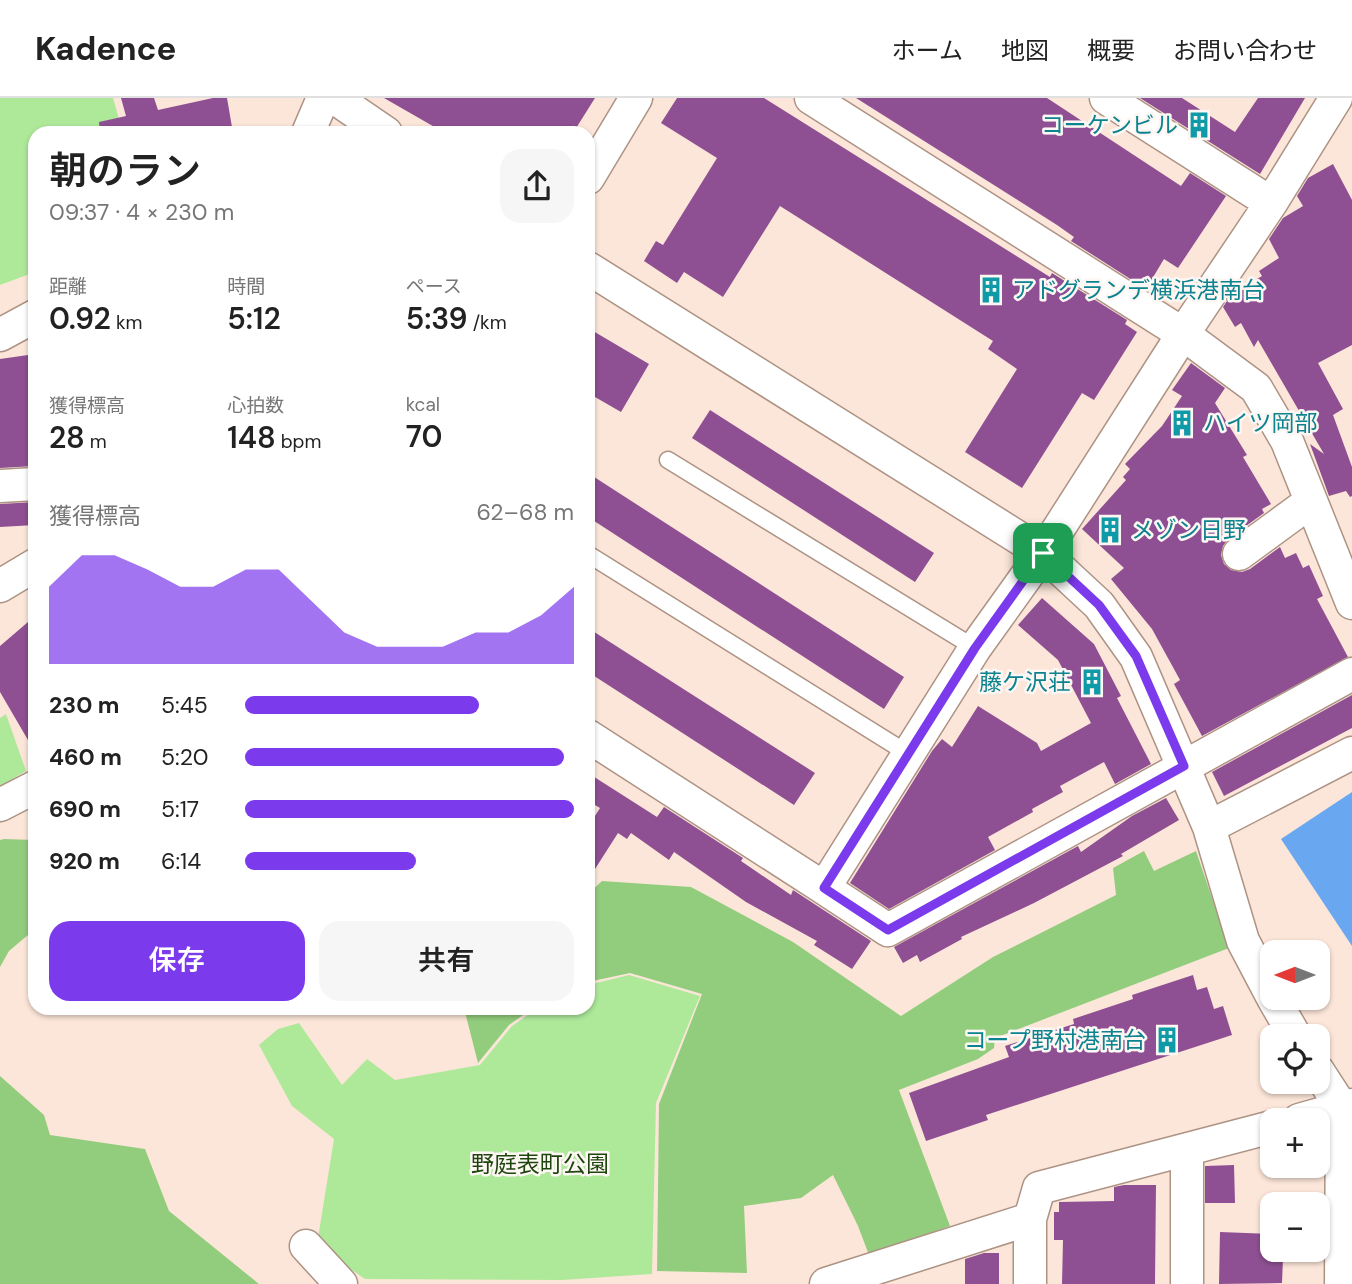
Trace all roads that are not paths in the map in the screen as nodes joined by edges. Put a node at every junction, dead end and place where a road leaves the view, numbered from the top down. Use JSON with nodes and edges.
{"nodes":[{"id":1,"x":323,"y":98,"type":"edge"},
{"id":2,"x":335,"y":98,"type":"edge"},
{"id":3,"x":636,"y":98,"type":"edge"},
{"id":4,"x":811,"y":98,"type":"edge"},
{"id":5,"x":1106,"y":98,"type":"edge"},
{"id":6,"x":1336,"y":98,"type":"edge"},
{"id":7,"x":311,"y":126,"type":"edge"},
{"id":8,"x":376,"y":126,"type":"edge"},
{"id":9,"x":595,"y":166,"type":"edge"},
{"id":10,"x":1271,"y":204,"type":"junction"},
{"id":11,"x":595,"y":272,"type":"edge"},
{"id":12,"x":28,"y":320,"type":"edge"},
{"id":13,"x":1183,"y":334,"type":"junction"},
{"id":14,"x":0,"y":335,"type":"edge"},
{"id":15,"x":668,"y":460,"type":"dead end"},
{"id":16,"x":28,"y":484,"type":"edge"},
{"id":17,"x":0,"y":486,"type":"edge"},
{"id":18,"x":1310,"y":502,"type":"junction"},
{"id":19,"x":1043,"y":553,"type":"junction"},
{"id":20,"x":1239,"y":554,"type":"dead end"},
{"id":21,"x":595,"y":558,"type":"edge"},
{"id":22,"x":28,"y":569,"type":"edge"},
{"id":23,"x":0,"y":586,"type":"edge"},
{"id":24,"x":1352,"y":603,"type":"edge"},
{"id":25,"x":975,"y":648,"type":"junction"},
{"id":26,"x":1352,"y":674,"type":"edge"},
{"id":27,"x":595,"y":741,"type":"edge"},
{"id":28,"x":1352,"y":752,"type":"edge"},
{"id":29,"x":907,"y":753,"type":"junction"},
{"id":30,"x":1184,"y":766,"type":"junction"},
{"id":31,"x":28,"y":791,"type":"edge"},
{"id":32,"x":0,"y":805,"type":"edge"},
{"id":33,"x":1209,"y":827,"type":"junction"},
{"id":34,"x":824,"y":888,"type":"junction"},
{"id":35,"x":1260,"y":973,"type":"edge"},
{"id":36,"x":1330,"y":1086,"type":"edge"},
{"id":37,"x":1347,"y":1107,"type":"edge"},
{"id":38,"x":1330,"y":1112,"type":"edge"},
{"id":39,"x":1260,"y":1130,"type":"edge"},
{"id":40,"x":1187,"y":1151,"type":"junction"},
{"id":41,"x":1030,"y":1219,"type":"junction"},
{"id":42,"x":306,"y":1246,"type":"dead end"},
{"id":43,"x":341,"y":1284,"type":"edge"},
{"id":44,"x":826,"y":1284,"type":"edge"},
{"id":45,"x":1030,"y":1284,"type":"edge"},
{"id":46,"x":1187,"y":1284,"type":"edge"},
{"id":47,"x":1341,"y":1284,"type":"edge"}],
"edges":[{"from":1,"to":7,"type":"street"},
{"from":2,"to":8,"type":"street"},
{"from":3,"to":9,"type":"street"},
{"from":4,"to":13,"type":"street"},
{"from":5,"to":10,"type":"street"},
{"from":6,"to":10,"type":"street"},
{"from":10,"to":13,"type":"street"},
{"from":11,"to":19,"type":"street"},
{"from":12,"to":14,"type":"street"},
{"from":13,"to":18,"type":"street"},
{"from":13,"to":19,"type":"street"},
{"from":15,"to":25,"type":"lane"},
{"from":16,"to":17,"type":"street"},
{"from":18,"to":20,"type":"street"},
{"from":18,"to":24,"type":"street"},
{"from":19,"to":25,"type":"street"},
{"from":19,"to":30,"type":"street"},
{"from":21,"to":29,"type":"lane"},
{"from":22,"to":23,"type":"street"},
{"from":25,"to":29,"type":"street"},
{"from":26,"to":30,"type":"street"},
{"from":27,"to":34,"type":"street"},
{"from":28,"to":33,"type":"street"},
{"from":29,"to":34,"type":"street"},
{"from":30,"to":33,"type":"street"},
{"from":30,"to":34,"type":"street"},
{"from":31,"to":32,"type":"street"},
{"from":33,"to":35,"type":"street"},
{"from":36,"to":37,"type":"street"},
{"from":37,"to":38,"type":"street"},
{"from":37,"to":47,"type":"street"},
{"from":39,"to":40,"type":"street"},
{"from":40,"to":41,"type":"street"},
{"from":40,"to":46,"type":"street"},
{"from":41,"to":44,"type":"street"},
{"from":41,"to":45,"type":"street"},
{"from":42,"to":43,"type":"street"}]}
